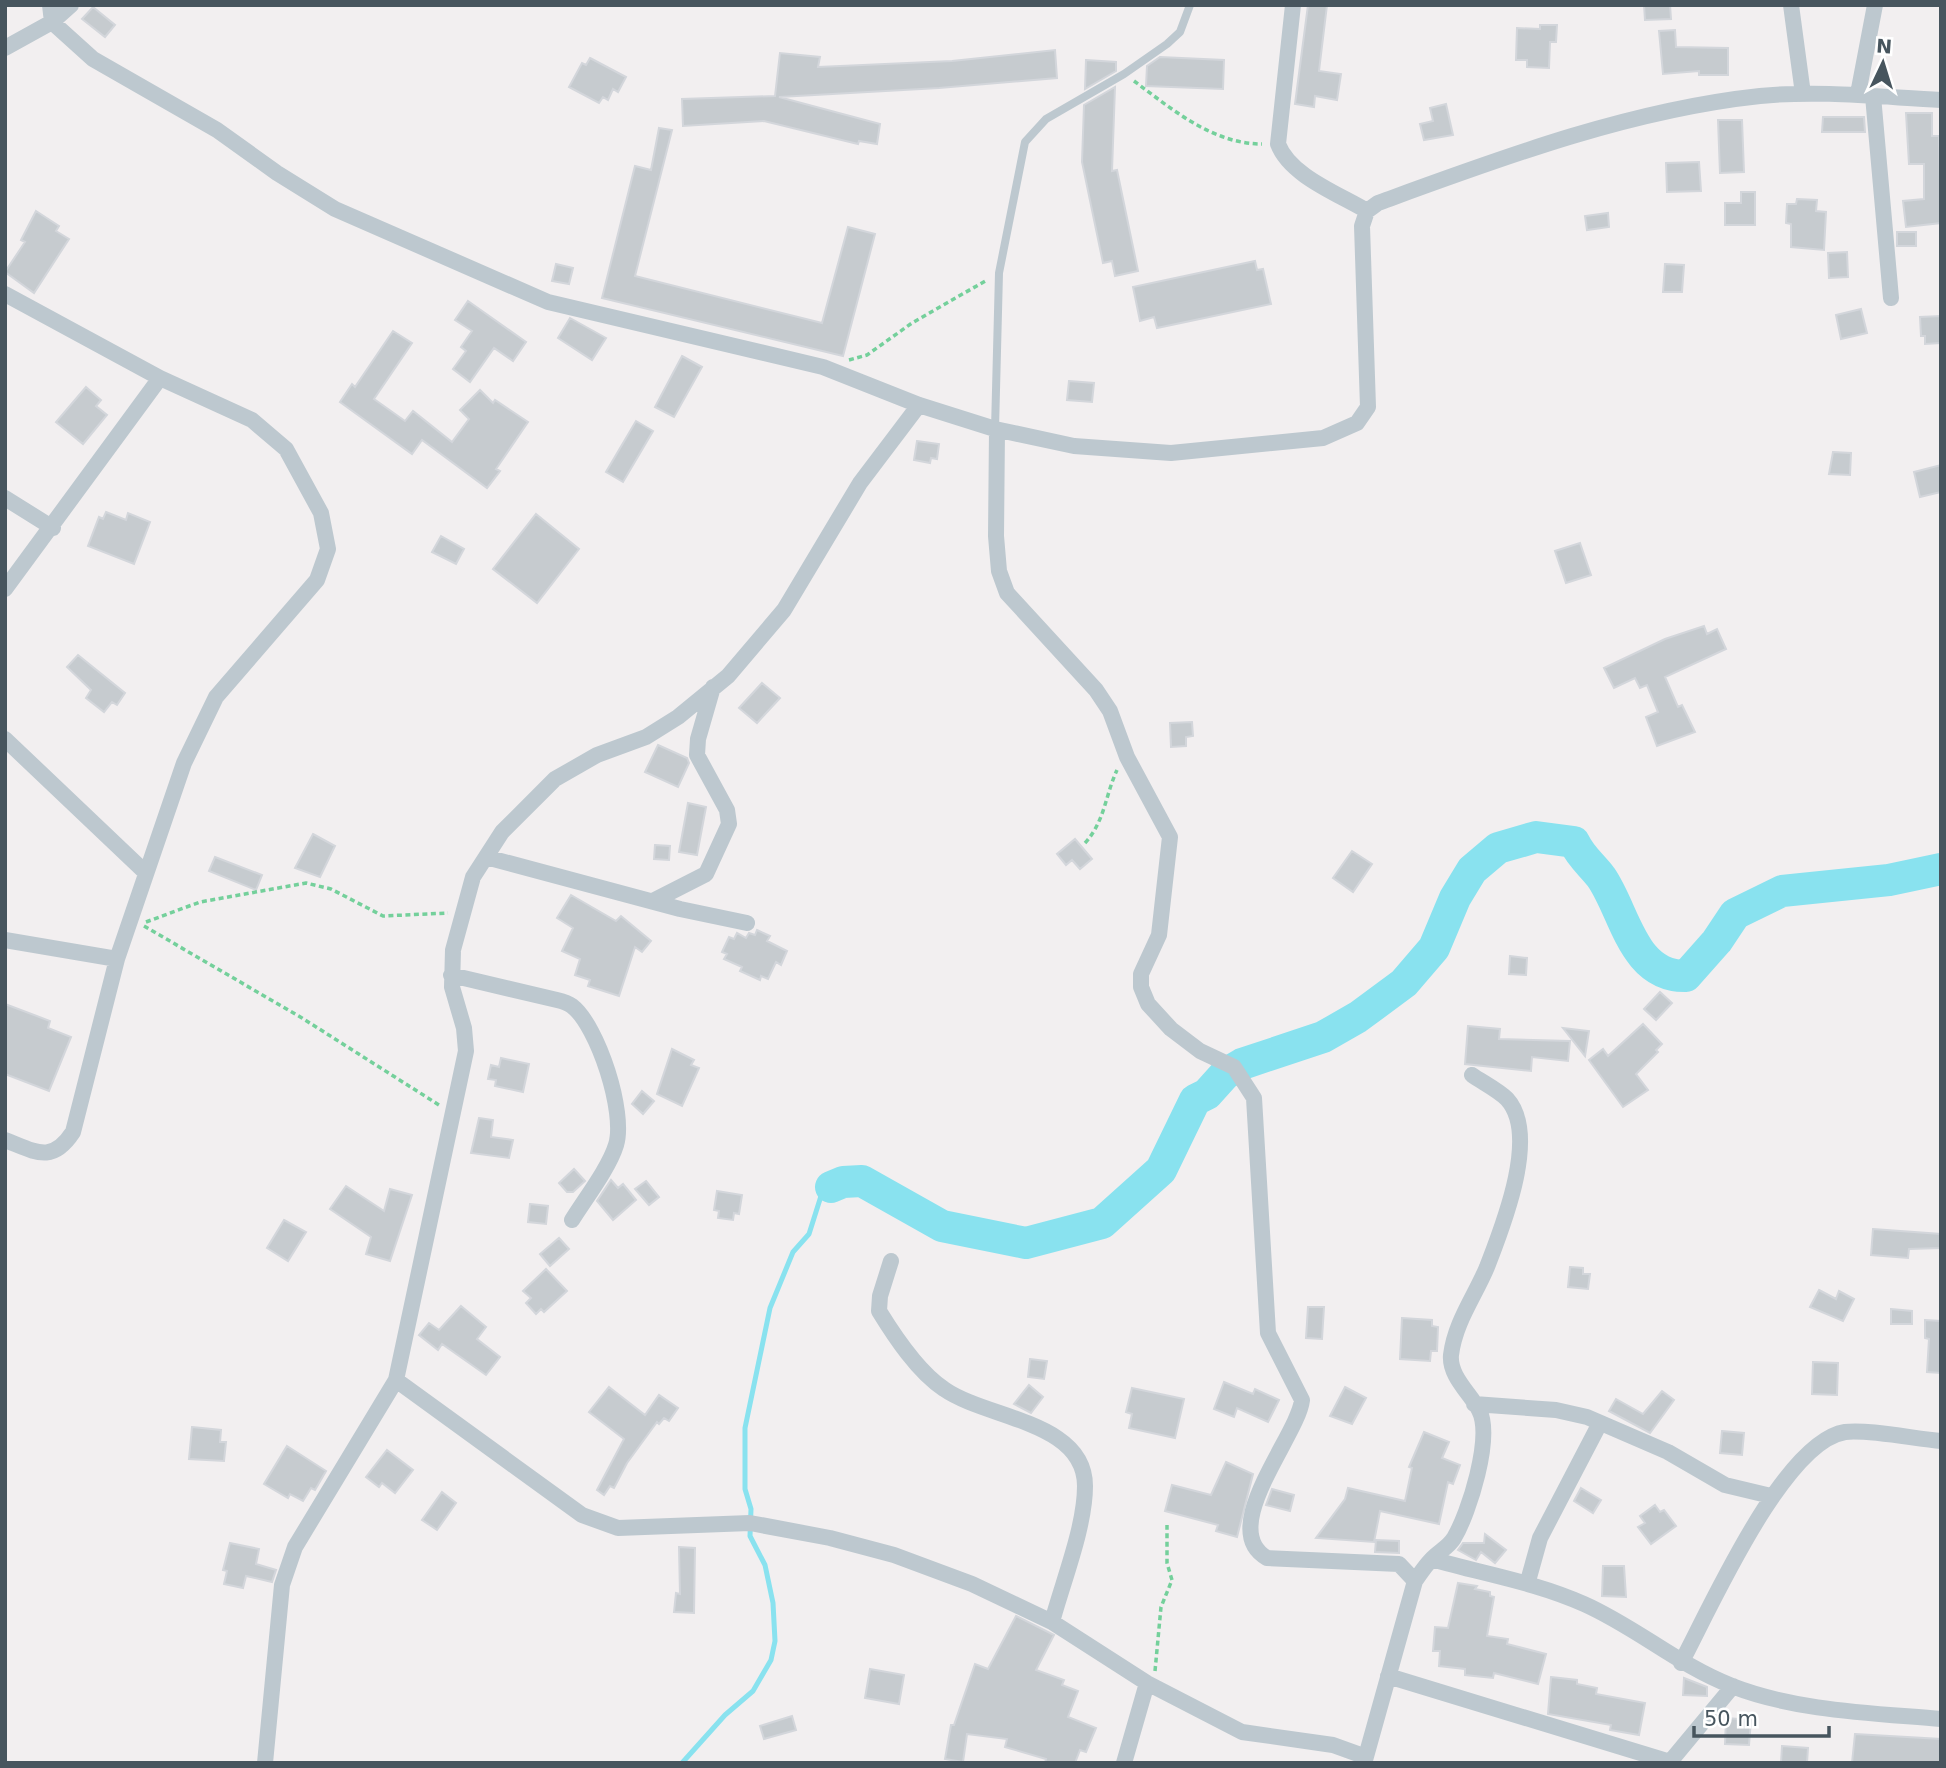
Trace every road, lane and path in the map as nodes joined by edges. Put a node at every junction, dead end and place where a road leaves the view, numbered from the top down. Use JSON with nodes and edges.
{"nodes":[{"id":1,"x":50,"y":5,"type":"edge"},
{"id":2,"x":71,"y":5,"type":"edge"},
{"id":3,"x":1190,"y":5,"type":"edge"},
{"id":4,"x":1293,"y":5,"type":"edge"},
{"id":5,"x":1791,"y":5,"type":"edge"},
{"id":6,"x":1875,"y":5,"type":"edge"},
{"id":7,"x":52,"y":22,"type":"junction"},
{"id":8,"x":5,"y":48,"type":"edge"},
{"id":9,"x":1124,"y":74,"type":"junction"},
{"id":10,"x":1803,"y":94,"type":"junction"},
{"id":11,"x":1866,"y":95,"type":"junction"},
{"id":12,"x":1941,"y":100,"type":"edge"},
{"id":13,"x":1278,"y":144,"type":"junction"},
{"id":14,"x":1367,"y":212,"type":"junction"},
{"id":15,"x":999,"y":273,"type":"junction"},
{"id":16,"x":5,"y":294,"type":"edge"},
{"id":17,"x":1891,"y":298,"type":"dead end"},
{"id":18,"x":823,"y":367,"type":"junction"},
{"id":19,"x":160,"y":378,"type":"junction"},
{"id":20,"x":919,"y":405,"type":"junction"},
{"id":21,"x":996,"y":430,"type":"junction"},
{"id":22,"x":5,"y":498,"type":"edge"},
{"id":23,"x":53,"y":528,"type":"junction"},
{"id":24,"x":5,"y":589,"type":"edge"},
{"id":25,"x":713,"y":687,"type":"junction"},
{"id":26,"x":5,"y":739,"type":"edge"},
{"id":27,"x":1127,"y":757,"type":"junction"},
{"id":28,"x":1085,"y":843,"type":"dead end"},
{"id":29,"x":486,"y":857,"type":"junction"},
{"id":30,"x":146,"y":873,"type":"junction"},
{"id":31,"x":653,"y":901,"type":"junction"},
{"id":32,"x":463,"y":913,"type":"junction"},
{"id":33,"x":747,"y":923,"type":"dead end"},
{"id":34,"x":5,"y":940,"type":"edge"},
{"id":35,"x":117,"y":959,"type":"junction"},
{"id":36,"x":451,"y":975,"type":"junction"},
{"id":37,"x":1472,"y":1075,"type":"dead end"},
{"id":38,"x":450,"y":1125,"type":"junction"},
{"id":39,"x":5,"y":1140,"type":"edge"},
{"id":40,"x":572,"y":1220,"type":"dead end"},
{"id":41,"x":891,"y":1261,"type":"dead end"},
{"id":42,"x":396,"y":1380,"type":"junction"},
{"id":43,"x":1474,"y":1404,"type":"junction"},
{"id":44,"x":1600,"y":1423,"type":"junction"},
{"id":45,"x":1941,"y":1441,"type":"edge"},
{"id":46,"x":1771,"y":1496,"type":"junction"},
{"id":47,"x":1167,"y":1525,"type":"dead end"},
{"id":48,"x":1432,"y":1559,"type":"junction"},
{"id":49,"x":1415,"y":1581,"type":"junction"},
{"id":50,"x":1528,"y":1581,"type":"junction"},
{"id":51,"x":1052,"y":1622,"type":"junction"},
{"id":52,"x":1681,"y":1662,"type":"junction"},
{"id":53,"x":1388,"y":1676,"type":"junction"},
{"id":54,"x":1150,"y":1685,"type":"junction"},
{"id":55,"x":1733,"y":1686,"type":"junction"},
{"id":56,"x":1941,"y":1718,"type":"edge"},
{"id":57,"x":1365,"y":1761,"type":"edge"},
{"id":58,"x":1670,"y":1762,"type":"edge"},
{"id":59,"x":265,"y":1763,"type":"edge"},
{"id":60,"x":1124,"y":1763,"type":"edge"}],
"edges":[{"from":1,"to":7,"type":"street"},
{"from":2,"to":7,"type":"street"},
{"from":3,"to":9,"type":"lane"},
{"from":4,"to":13,"type":"street"},
{"from":5,"to":10,"type":"street"},
{"from":6,"to":11,"type":"street"},
{"from":7,"to":8,"type":"street"},
{"from":7,"to":18,"type":"street"},
{"from":9,"to":13,"type":"path"},
{"from":9,"to":15,"type":"lane"},
{"from":10,"to":11,"type":"street"},
{"from":10,"to":14,"type":"street"},
{"from":11,"to":12,"type":"street"},
{"from":11,"to":17,"type":"street"},
{"from":13,"to":14,"type":"street"},
{"from":14,"to":21,"type":"street"},
{"from":15,"to":18,"type":"path"},
{"from":15,"to":21,"type":"lane"},
{"from":16,"to":19,"type":"street"},
{"from":18,"to":20,"type":"street"},
{"from":19,"to":23,"type":"street"},
{"from":19,"to":30,"type":"street"},
{"from":20,"to":21,"type":"street"},
{"from":20,"to":25,"type":"street"},
{"from":21,"to":27,"type":"street"},
{"from":22,"to":23,"type":"street"},
{"from":23,"to":24,"type":"street"},
{"from":25,"to":29,"type":"street"},
{"from":25,"to":31,"type":"street"},
{"from":26,"to":30,"type":"street"},
{"from":27,"to":28,"type":"path"},
{"from":27,"to":49,"type":"street"},
{"from":29,"to":31,"type":"street"},
{"from":29,"to":32,"type":"street"},
{"from":30,"to":35,"type":"street"},
{"from":31,"to":33,"type":"street"},
{"from":32,"to":36,"type":"street"},
{"from":32,"to":38,"type":"path"},
{"from":34,"to":35,"type":"street"},
{"from":35,"to":39,"type":"street"},
{"from":36,"to":38,"type":"street"},
{"from":36,"to":40,"type":"street"},
{"from":37,"to":43,"type":"street"},
{"from":38,"to":42,"type":"street"},
{"from":41,"to":51,"type":"street"},
{"from":42,"to":51,"type":"street"},
{"from":42,"to":59,"type":"street"},
{"from":43,"to":44,"type":"street"},
{"from":43,"to":48,"type":"street"},
{"from":44,"to":46,"type":"street"},
{"from":44,"to":50,"type":"street"},
{"from":45,"to":46,"type":"street"},
{"from":46,"to":52,"type":"street"},
{"from":47,"to":54,"type":"path"},
{"from":48,"to":49,"type":"street"},
{"from":48,"to":50,"type":"street"},
{"from":49,"to":53,"type":"street"},
{"from":50,"to":52,"type":"street"},
{"from":51,"to":54,"type":"street"},
{"from":52,"to":55,"type":"street"},
{"from":53,"to":57,"type":"street"},
{"from":53,"to":58,"type":"street"},
{"from":54,"to":57,"type":"street"},
{"from":54,"to":60,"type":"street"},
{"from":55,"to":56,"type":"street"},
{"from":55,"to":58,"type":"street"}]}
